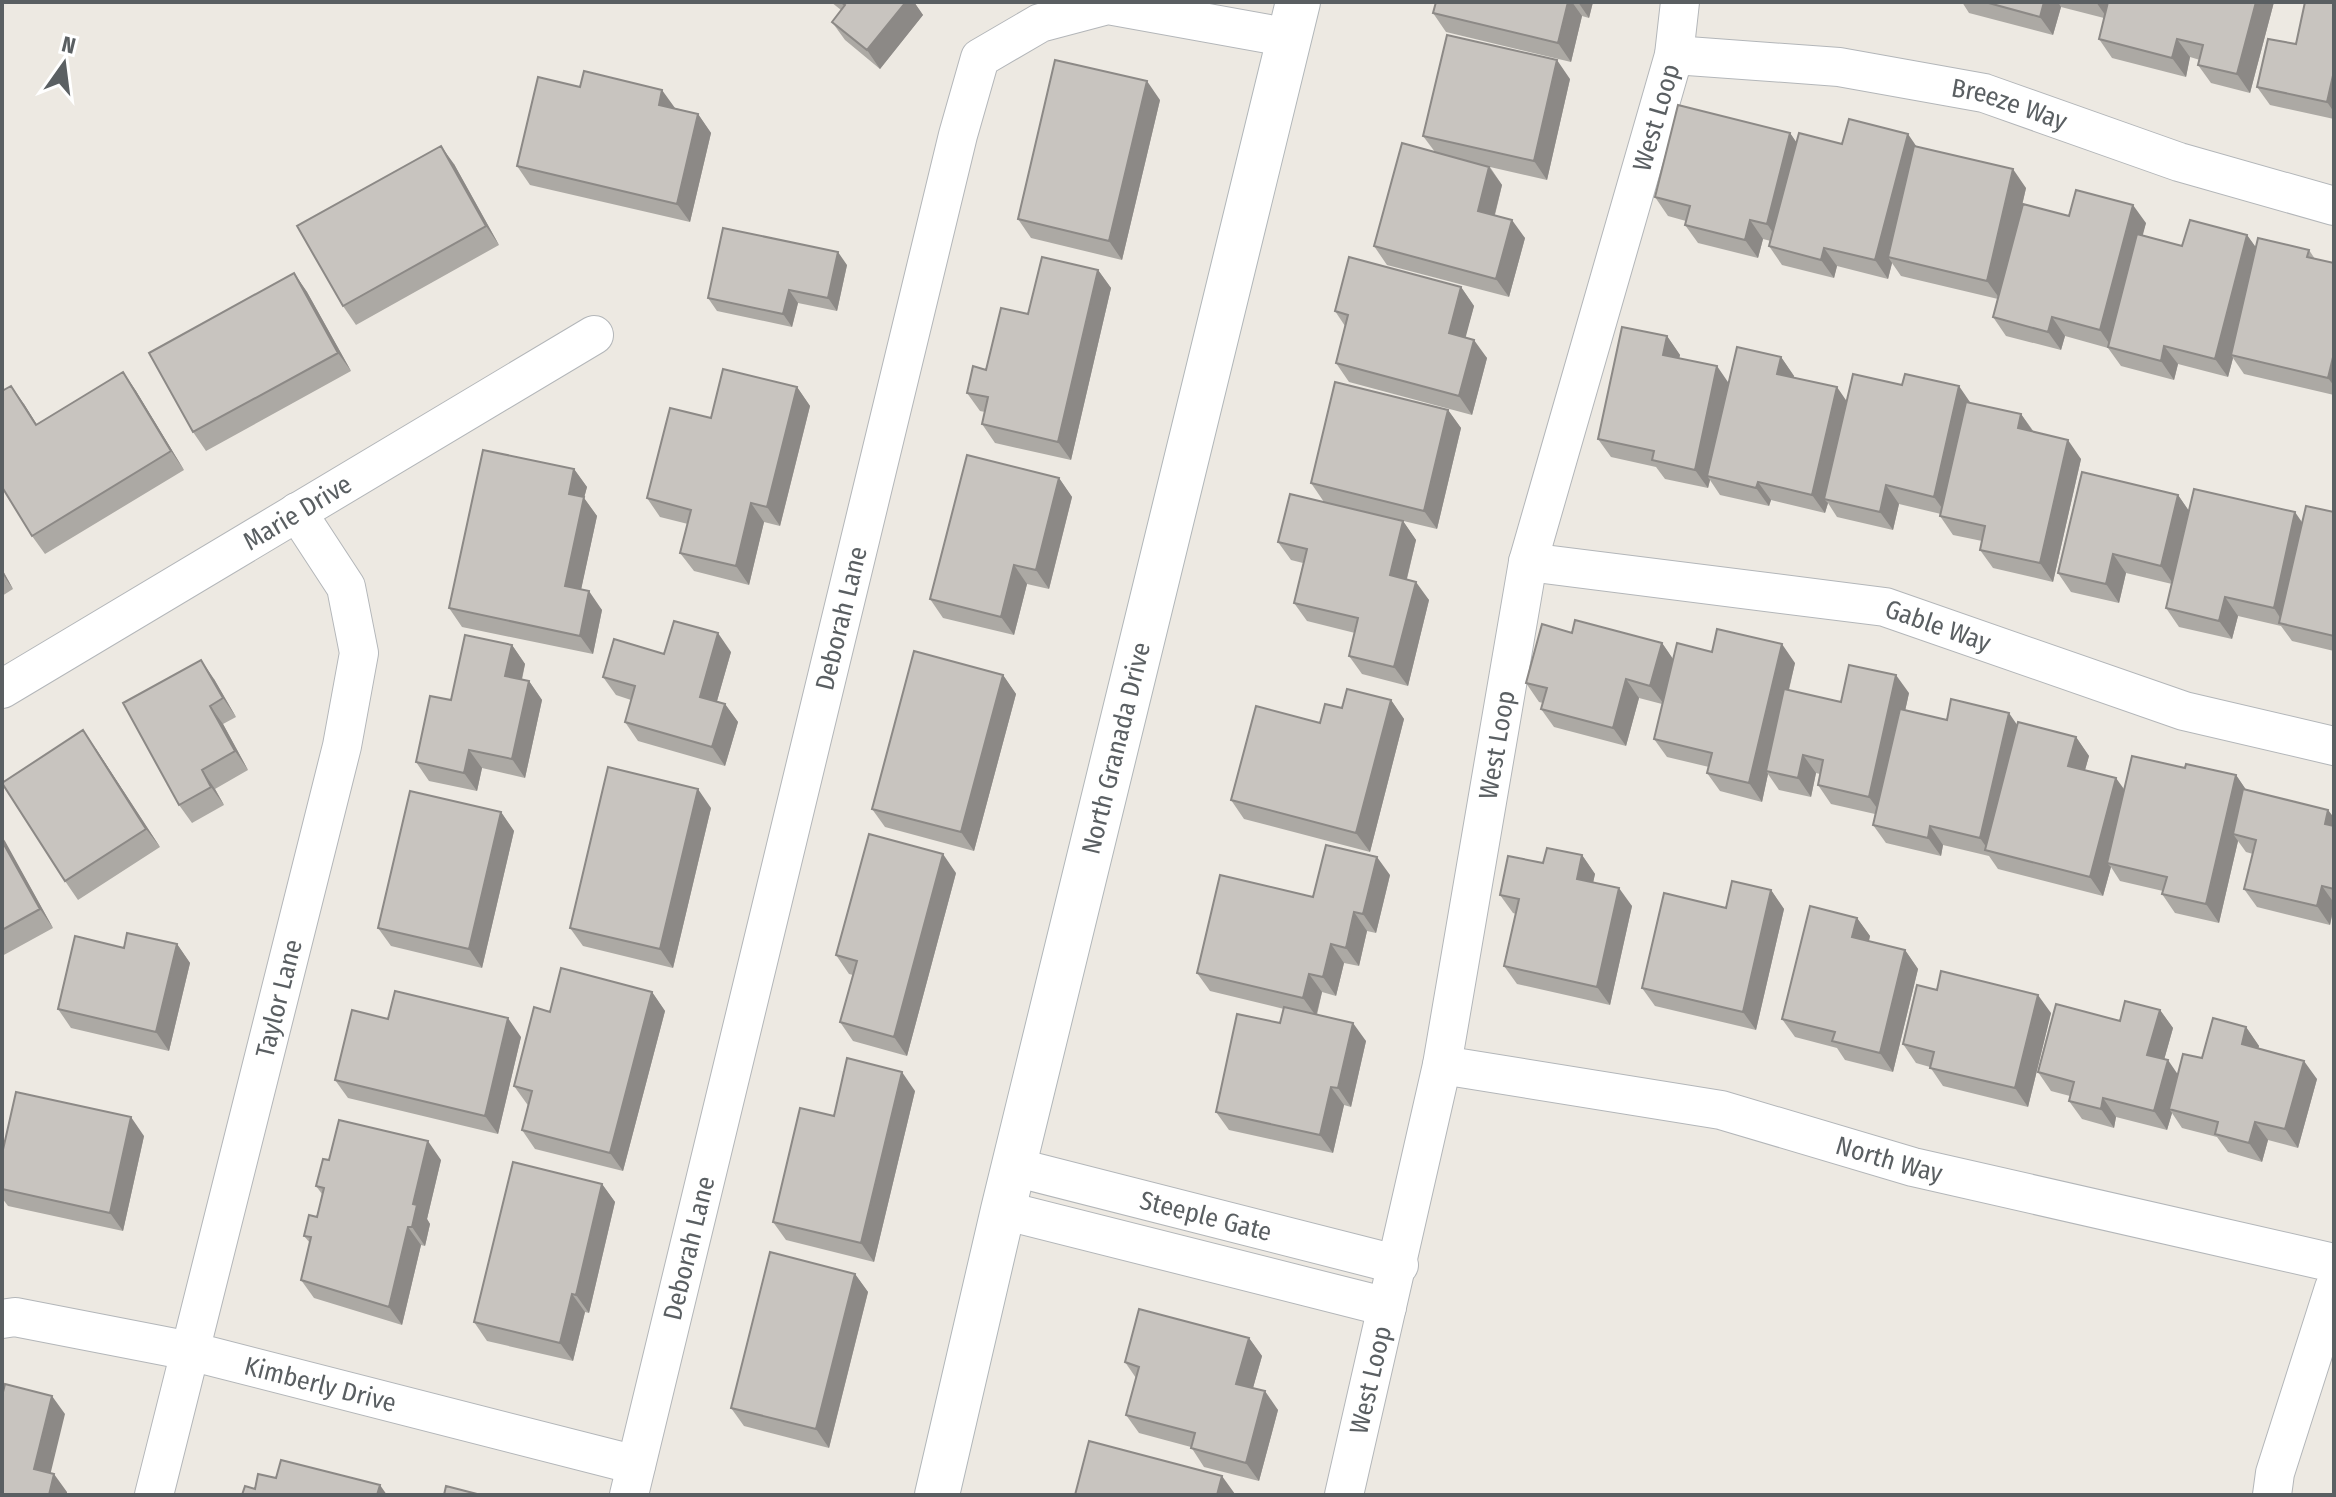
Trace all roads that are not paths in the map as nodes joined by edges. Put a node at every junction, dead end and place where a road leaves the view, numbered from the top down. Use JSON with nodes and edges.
{"nodes":[{"id":1,"x":1680,"y":2,"type":"edge"},
{"id":2,"x":1294,"y":20,"type":"edge"},
{"id":3,"x":1674,"y":55,"type":"junction"},
{"id":4,"x":2334,"y":206,"type":"edge"},
{"id":5,"x":594,"y":335,"type":"dead end"},
{"id":6,"x":297,"y":512,"type":"junction"},
{"id":7,"x":1528,"y":562,"type":"junction"},
{"id":8,"x":2,"y":689,"type":"edge"},
{"id":9,"x":2334,"y":746,"type":"edge"},
{"id":10,"x":1442,"y":1065,"type":"junction"},
{"id":11,"x":1014,"y":1167,"type":"junction"},
{"id":12,"x":1003,"y":1210,"type":"junction"},
{"id":13,"x":2334,"y":1263,"type":"edge"},
{"id":14,"x":1399,"y":1265,"type":"junction"},
{"id":15,"x":2334,"y":1288,"type":"edge"},
{"id":16,"x":1387,"y":1307,"type":"junction"},
{"id":17,"x":2,"y":1319,"type":"edge"},
{"id":18,"x":190,"y":1351,"type":"junction"},
{"id":19,"x":633,"y":1480,"type":"edge"},
{"id":20,"x":1348,"y":1494,"type":"edge"},
{"id":21,"x":154,"y":1495,"type":"edge"},
{"id":22,"x":937,"y":1495,"type":"edge"},
{"id":23,"x":2272,"y":1495,"type":"edge"}],
"edges":[{"from":1,"to":3,"type":"street","name":"West Loop"},
{"from":2,"to":11,"type":"street","name":"North Granada Drive"},
{"from":2,"to":19,"type":"street","name":"Deborah Lane"},
{"from":3,"to":4,"type":"street","name":"Breeze Way"},
{"from":3,"to":7,"type":"street","name":"West Loop"},
{"from":5,"to":6,"type":"street","name":"Marie Drive"},
{"from":6,"to":8,"type":"street","name":"Marie Drive"},
{"from":6,"to":18,"type":"street","name":"Taylor Lane"},
{"from":7,"to":9,"type":"street","name":"Gable Way"},
{"from":7,"to":10,"type":"street","name":"West Loop"},
{"from":10,"to":13,"type":"street","name":"North Way"},
{"from":10,"to":14,"type":"street","name":"West Loop"},
{"from":11,"to":12,"type":"street","name":"North Granada Drive"},
{"from":11,"to":14,"type":"street","name":"Steeple Gate"},
{"from":12,"to":16,"type":"street","name":"Steeple Gate"},
{"from":12,"to":22,"type":"street","name":"North Granada Drive"},
{"from":14,"to":16,"type":"street","name":"West Loop"},
{"from":15,"to":23,"type":"street"},
{"from":16,"to":20,"type":"street","name":"West Loop"},
{"from":17,"to":18,"type":"street","name":"Kimberly Drive"},
{"from":18,"to":19,"type":"street","name":"Kimberly Drive"},
{"from":18,"to":21,"type":"street","name":"Taylor Lane"}]}
